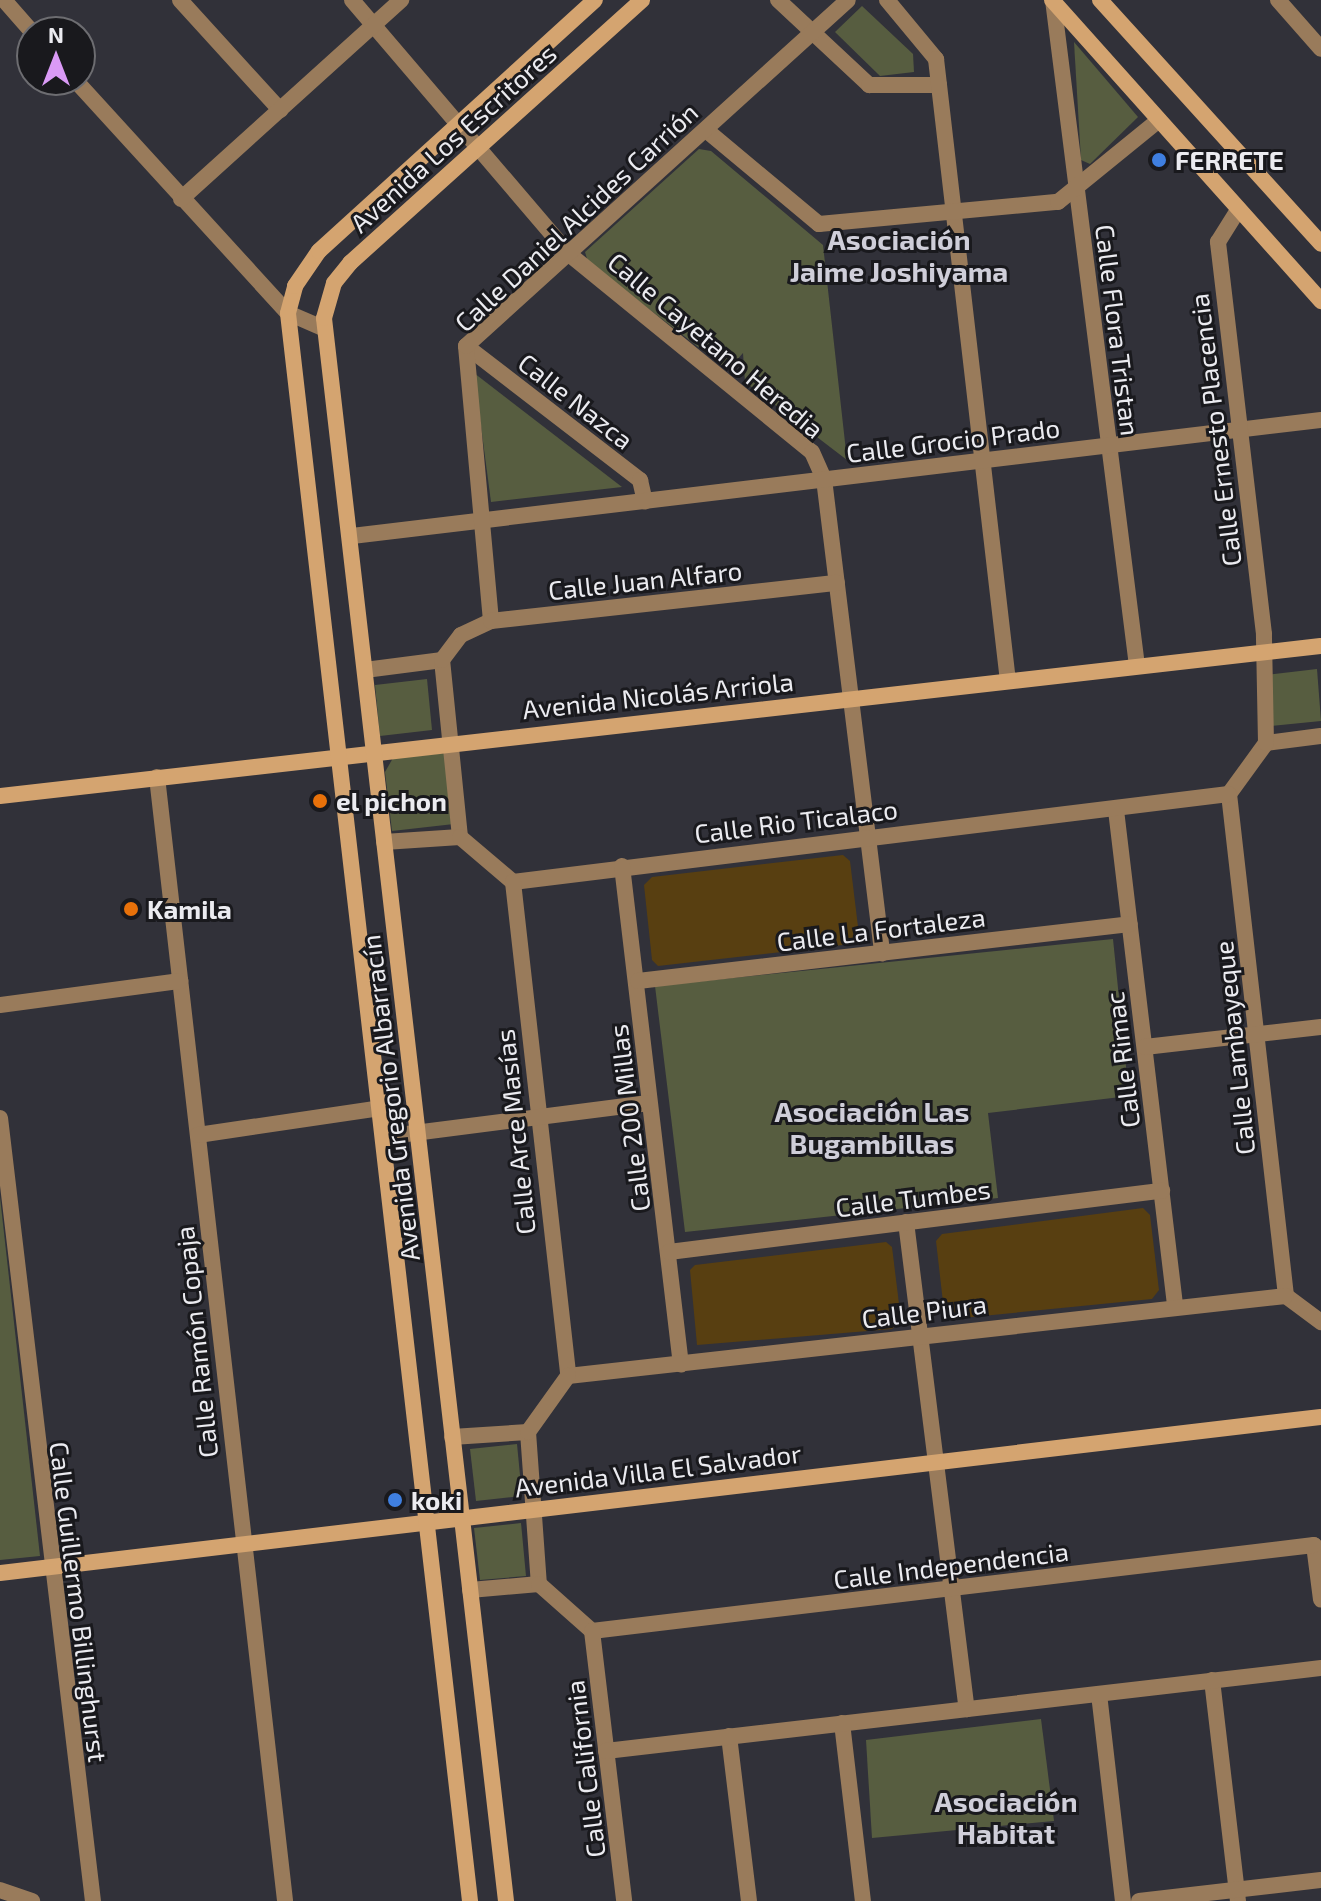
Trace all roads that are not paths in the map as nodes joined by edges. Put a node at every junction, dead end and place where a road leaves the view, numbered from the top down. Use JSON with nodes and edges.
{"nodes":[{"id":1,"x":4,"y":0,"type":"edge"},
{"id":2,"x":180,"y":0,"type":"edge"},
{"id":3,"x":352,"y":0,"type":"edge"},
{"id":4,"x":401,"y":0,"type":"edge"},
{"id":5,"x":595,"y":0,"type":"edge"},
{"id":6,"x":642,"y":0,"type":"edge"},
{"id":7,"x":778,"y":0,"type":"edge"},
{"id":8,"x":848,"y":0,"type":"edge"},
{"id":9,"x":887,"y":0,"type":"edge"},
{"id":10,"x":1052,"y":0,"type":"edge"},
{"id":11,"x":1100,"y":0,"type":"edge"},
{"id":12,"x":1278,"y":0,"type":"edge"},
{"id":13,"x":18,"y":16,"type":"edge"},
{"id":14,"x":374,"y":24,"type":"junction"},
{"id":15,"x":810,"y":35,"type":"junction"},
{"id":16,"x":1321,"y":49,"type":"edge"},
{"id":17,"x":939,"y":85,"type":"junction"},
{"id":18,"x":89,"y":96,"type":"edge"},
{"id":19,"x":280,"y":110,"type":"junction"},
{"id":20,"x":1159,"y":120,"type":"junction"},
{"id":21,"x":457,"y":124,"type":"junction"},
{"id":22,"x":706,"y":130,"type":"junction"},
{"id":23,"x":474,"y":148,"type":"junction"},
{"id":24,"x":1077,"y":192,"type":"junction"},
{"id":25,"x":181,"y":199,"type":"junction"},
{"id":26,"x":1239,"y":209,"type":"junction"},
{"id":27,"x":955,"y":216,"type":"junction"},
{"id":28,"x":1321,"y":244,"type":"edge"},
{"id":29,"x":569,"y":254,"type":"junction"},
{"id":30,"x":1321,"y":301,"type":"edge"},
{"id":31,"x":288,"y":313,"type":"junction"},
{"id":32,"x":325,"y":329,"type":"junction"},
{"id":33,"x":466,"y":346,"type":"junction"},
{"id":34,"x":1321,"y":420,"type":"edge"},
{"id":35,"x":1238,"y":430,"type":"junction"},
{"id":36,"x":1109,"y":445,"type":"junction"},
{"id":37,"x":982,"y":461,"type":"junction"},
{"id":38,"x":824,"y":479,"type":"junction"},
{"id":39,"x":645,"y":501,"type":"junction"},
{"id":40,"x":481,"y":520,"type":"junction"},
{"id":41,"x":352,"y":536,"type":"junction"},
{"id":42,"x":837,"y":583,"type":"junction"},
{"id":43,"x":491,"y":621,"type":"junction"},
{"id":44,"x":1321,"y":646,"type":"edge"},
{"id":45,"x":1262,"y":653,"type":"junction"},
{"id":46,"x":442,"y":660,"type":"junction"},
{"id":47,"x":1137,"y":666,"type":"junction"},
{"id":48,"x":365,"y":670,"type":"junction"},
{"id":49,"x":1008,"y":681,"type":"junction"},
{"id":50,"x":851,"y":698,"type":"junction"},
{"id":51,"x":1321,"y":736,"type":"edge"},
{"id":52,"x":449,"y":742,"type":"junction"},
{"id":53,"x":1266,"y":743,"type":"junction"},
{"id":54,"x":374,"y":750,"type":"junction"},
{"id":55,"x":339,"y":755,"type":"junction"},
{"id":56,"x":157,"y":777,"type":"junction"},
{"id":57,"x":1229,"y":794,"type":"junction"},
{"id":58,"x":0,"y":796,"type":"edge"},
{"id":59,"x":1116,"y":810,"type":"junction"},
{"id":60,"x":868,"y":836,"type":"junction"},
{"id":61,"x":460,"y":837,"type":"junction"},
{"id":62,"x":384,"y":842,"type":"junction"},
{"id":63,"x":622,"y":866,"type":"junction"},
{"id":64,"x":513,"y":882,"type":"junction"},
{"id":65,"x":1130,"y":924,"type":"junction"},
{"id":66,"x":882,"y":953,"type":"junction"},
{"id":67,"x":180,"y":981,"type":"junction"},
{"id":68,"x":638,"y":981,"type":"junction"},
{"id":69,"x":0,"y":1005,"type":"edge"},
{"id":70,"x":1321,"y":1027,"type":"edge"},
{"id":71,"x":1256,"y":1034,"type":"junction"},
{"id":72,"x":1145,"y":1047,"type":"junction"},
{"id":73,"x":649,"y":1103,"type":"junction"},
{"id":74,"x":380,"y":1108,"type":"junction"},
{"id":75,"x":536,"y":1116,"type":"junction"},
{"id":76,"x":0,"y":1118,"type":"edge"},
{"id":77,"x":418,"y":1132,"type":"junction"},
{"id":78,"x":198,"y":1135,"type":"junction"},
{"id":79,"x":383,"y":1137,"type":"junction"},
{"id":80,"x":1162,"y":1191,"type":"junction"},
{"id":81,"x":906,"y":1222,"type":"junction"},
{"id":82,"x":669,"y":1252,"type":"junction"},
{"id":83,"x":1286,"y":1296,"type":"junction"},
{"id":84,"x":1175,"y":1304,"type":"junction"},
{"id":85,"x":1321,"y":1322,"type":"edge"},
{"id":86,"x":918,"y":1336,"type":"junction"},
{"id":87,"x":681,"y":1365,"type":"junction"},
{"id":88,"x":568,"y":1376,"type":"junction"},
{"id":89,"x":1321,"y":1417,"type":"edge"},
{"id":90,"x":528,"y":1432,"type":"junction"},
{"id":91,"x":452,"y":1437,"type":"junction"},
{"id":92,"x":934,"y":1462,"type":"junction"},
{"id":93,"x":533,"y":1508,"type":"junction"},
{"id":94,"x":461,"y":1516,"type":"junction"},
{"id":95,"x":427,"y":1520,"type":"junction"},
{"id":96,"x":1318,"y":1541,"type":"edge"},
{"id":97,"x":241,"y":1542,"type":"junction"},
{"id":98,"x":49,"y":1568,"type":"junction"},
{"id":99,"x":0,"y":1573,"type":"edge"},
{"id":100,"x":539,"y":1584,"type":"junction"},
{"id":101,"x":470,"y":1590,"type":"junction"},
{"id":102,"x":953,"y":1590,"type":"junction"},
{"id":103,"x":1321,"y":1600,"type":"edge"},
{"id":104,"x":592,"y":1631,"type":"junction"},
{"id":105,"x":1321,"y":1668,"type":"edge"},
{"id":106,"x":1212,"y":1680,"type":"junction"},
{"id":107,"x":1099,"y":1694,"type":"junction"},
{"id":108,"x":967,"y":1709,"type":"junction"},
{"id":109,"x":842,"y":1723,"type":"junction"},
{"id":110,"x":729,"y":1736,"type":"junction"},
{"id":111,"x":606,"y":1751,"type":"junction"},
{"id":112,"x":1321,"y":1880,"type":"edge"},
{"id":113,"x":0,"y":1890,"type":"edge"},
{"id":114,"x":1237,"y":1895,"type":"edge"},
{"id":115,"x":32,"y":1901,"type":"edge"},
{"id":116,"x":93,"y":1901,"type":"edge"},
{"id":117,"x":285,"y":1901,"type":"edge"},
{"id":118,"x":470,"y":1901,"type":"edge"},
{"id":119,"x":506,"y":1901,"type":"edge"},
{"id":120,"x":624,"y":1901,"type":"edge"},
{"id":121,"x":749,"y":1901,"type":"edge"},
{"id":122,"x":863,"y":1901,"type":"edge"},
{"id":123,"x":1123,"y":1901,"type":"edge"},
{"id":124,"x":1139,"y":1901,"type":"edge"}],
"edges":[{"from":1,"to":13,"type":"street"},
{"from":2,"to":19,"type":"street"},
{"from":3,"to":14,"type":"street","name":"Calle Cayetano Heredia"},
{"from":4,"to":14,"type":"street"},
{"from":5,"to":21,"type":"street","name":"Avenida Los Escritores"},
{"from":6,"to":23,"type":"street","name":"Avenida Los Escritores"},
{"from":7,"to":15,"type":"street"},
{"from":8,"to":15,"type":"street","name":"Calle Daniel Alcides Carrión"},
{"from":9,"to":17,"type":"street"},
{"from":10,"to":20,"type":"street"},
{"from":10,"to":24,"type":"street","name":"Calle Flora Tristan"},
{"from":11,"to":28,"type":"street"},
{"from":12,"to":16,"type":"street"},
{"from":14,"to":19,"type":"street"},
{"from":14,"to":21,"type":"street","name":"Calle Cayetano Heredia"},
{"from":15,"to":17,"type":"street"},
{"from":15,"to":22,"type":"street","name":"Calle Daniel Alcides Carrión"},
{"from":17,"to":27,"type":"street"},
{"from":18,"to":25,"type":"street"},
{"from":19,"to":25,"type":"street"},
{"from":20,"to":24,"type":"street"},
{"from":20,"to":26,"type":"street"},
{"from":21,"to":23,"type":"street","name":"Calle Cayetano Heredia"},
{"from":21,"to":31,"type":"street","name":"Avenida Los Escritores"},
{"from":22,"to":27,"type":"street"},
{"from":22,"to":29,"type":"street","name":"Calle Daniel Alcides Carrión"},
{"from":23,"to":29,"type":"street","name":"Calle Cayetano Heredia"},
{"from":23,"to":32,"type":"street","name":"Avenida Los Escritores"},
{"from":24,"to":27,"type":"street"},
{"from":24,"to":36,"type":"street","name":"Calle Flora Tristan"},
{"from":25,"to":31,"type":"street"},
{"from":26,"to":30,"type":"street"},
{"from":26,"to":35,"type":"street","name":"Calle Ernesto Placencia"},
{"from":27,"to":37,"type":"street"},
{"from":29,"to":33,"type":"street","name":"Calle Daniel Alcides Carrión"},
{"from":29,"to":38,"type":"street","name":"Calle Cayetano Heredia"},
{"from":31,"to":32,"type":"street"},
{"from":31,"to":55,"type":"street","name":"Avenida Gregorio Albarracín"},
{"from":32,"to":41,"type":"street","name":"Avenida Gregorio Albarracín"},
{"from":33,"to":39,"type":"street","name":"Calle Nazca"},
{"from":33,"to":40,"type":"street","name":"Calle Daniel Alcides Carrión"},
{"from":34,"to":35,"type":"street","name":"Calle Grocio Prado"},
{"from":35,"to":36,"type":"street","name":"Calle Grocio Prado"},
{"from":35,"to":45,"type":"street","name":"Calle Ernesto Placencia"},
{"from":36,"to":37,"type":"street","name":"Calle Grocio Prado"},
{"from":36,"to":47,"type":"street","name":"Calle Flora Tristan"},
{"from":37,"to":38,"type":"street","name":"Calle Grocio Prado"},
{"from":37,"to":49,"type":"street"},
{"from":38,"to":39,"type":"street","name":"Calle Grocio Prado"},
{"from":38,"to":42,"type":"street","name":"Calle Cayetano Heredia"},
{"from":39,"to":40,"type":"street","name":"Calle Grocio Prado"},
{"from":40,"to":41,"type":"street","name":"Calle Grocio Prado"},
{"from":40,"to":43,"type":"street","name":"Calle Daniel Alcides Carrión"},
{"from":41,"to":48,"type":"street","name":"Avenida Gregorio Albarracín"},
{"from":42,"to":43,"type":"street","name":"Calle Juan Alfaro"},
{"from":42,"to":50,"type":"street","name":"Calle Cayetano Heredia"},
{"from":43,"to":46,"type":"street","name":"Calle Juan Alfaro"},
{"from":44,"to":45,"type":"street","name":"Avenida Nicolás Arriola"},
{"from":45,"to":47,"type":"street","name":"Avenida Nicolás Arriola"},
{"from":45,"to":53,"type":"street","name":"Calle Ernesto Placencia"},
{"from":46,"to":48,"type":"street"},
{"from":46,"to":52,"type":"street"},
{"from":47,"to":49,"type":"street","name":"Avenida Nicolás Arriola"},
{"from":48,"to":54,"type":"street","name":"Avenida Gregorio Albarracín"},
{"from":49,"to":50,"type":"street","name":"Avenida Nicolás Arriola"},
{"from":50,"to":52,"type":"street","name":"Avenida Nicolás Arriola"},
{"from":50,"to":60,"type":"street","name":"Calle Cayetano Heredia"},
{"from":51,"to":53,"type":"street"},
{"from":52,"to":54,"type":"street","name":"Avenida Nicolás Arriola"},
{"from":52,"to":61,"type":"street"},
{"from":53,"to":57,"type":"street"},
{"from":54,"to":55,"type":"street","name":"Avenida Nicolás Arriola"},
{"from":54,"to":62,"type":"street","name":"Avenida Gregorio Albarracín"},
{"from":55,"to":56,"type":"street","name":"Avenida Nicolás Arriola"},
{"from":55,"to":74,"type":"street","name":"Avenida Gregorio Albarracín"},
{"from":56,"to":58,"type":"street","name":"Avenida Nicolás Arriola"},
{"from":56,"to":67,"type":"street","name":"Calle Ramón Copaja"},
{"from":57,"to":59,"type":"street","name":"Calle Rio Ticalaco"},
{"from":57,"to":71,"type":"street","name":"Calle Lambayeque"},
{"from":59,"to":60,"type":"street","name":"Calle Rio Ticalaco"},
{"from":59,"to":65,"type":"street","name":"Calle Rimac"},
{"from":60,"to":63,"type":"street","name":"Calle Rio Ticalaco"},
{"from":60,"to":66,"type":"street","name":"Calle Cayetano Heredia"},
{"from":61,"to":62,"type":"street"},
{"from":61,"to":64,"type":"street"},
{"from":62,"to":77,"type":"street","name":"Avenida Gregorio Albarracín"},
{"from":63,"to":64,"type":"street","name":"Calle Rio Ticalaco"},
{"from":63,"to":68,"type":"street","name":"Calle 200 Millas"},
{"from":64,"to":75,"type":"street","name":"Calle Arce Masías"},
{"from":65,"to":66,"type":"street","name":"Calle La Fortaleza"},
{"from":65,"to":72,"type":"street","name":"Calle Rimac"},
{"from":66,"to":68,"type":"street","name":"Calle La Fortaleza"},
{"from":67,"to":69,"type":"street"},
{"from":67,"to":78,"type":"street","name":"Calle Ramón Copaja"},
{"from":68,"to":73,"type":"street","name":"Calle 200 Millas"},
{"from":70,"to":71,"type":"street"},
{"from":71,"to":72,"type":"street"},
{"from":71,"to":83,"type":"street","name":"Calle Lambayeque"},
{"from":72,"to":80,"type":"street","name":"Calle Rimac"},
{"from":73,"to":75,"type":"street"},
{"from":73,"to":82,"type":"street","name":"Calle 200 Millas"},
{"from":74,"to":78,"type":"street"},
{"from":74,"to":79,"type":"street","name":"Avenida Gregorio Albarracín"},
{"from":75,"to":77,"type":"street"},
{"from":75,"to":88,"type":"street","name":"Calle Arce Masías"},
{"from":76,"to":98,"type":"street","name":"Calle Guillermo Billinghurst"},
{"from":77,"to":79,"type":"street"},
{"from":77,"to":91,"type":"street","name":"Avenida Gregorio Albarracín"},
{"from":78,"to":97,"type":"street","name":"Calle Ramón Copaja"},
{"from":79,"to":95,"type":"street","name":"Avenida Gregorio Albarracín"},
{"from":80,"to":81,"type":"street","name":"Calle Tumbes"},
{"from":80,"to":84,"type":"street","name":"Calle Rimac"},
{"from":81,"to":82,"type":"street","name":"Calle Tumbes"},
{"from":81,"to":86,"type":"street"},
{"from":82,"to":87,"type":"street","name":"Calle 200 Millas"},
{"from":83,"to":84,"type":"street","name":"Calle Piura"},
{"from":83,"to":85,"type":"street"},
{"from":84,"to":86,"type":"street","name":"Calle Piura"},
{"from":86,"to":87,"type":"street","name":"Calle Piura"},
{"from":86,"to":92,"type":"street"},
{"from":87,"to":88,"type":"street","name":"Calle Piura"},
{"from":88,"to":90,"type":"street"},
{"from":89,"to":92,"type":"street","name":"Avenida Villa El Salvador"},
{"from":90,"to":91,"type":"street"},
{"from":90,"to":93,"type":"street"},
{"from":91,"to":94,"type":"street","name":"Avenida Gregorio Albarracín"},
{"from":92,"to":93,"type":"street","name":"Avenida Villa El Salvador"},
{"from":92,"to":102,"type":"street"},
{"from":93,"to":94,"type":"street","name":"Avenida Villa El Salvador"},
{"from":93,"to":100,"type":"street"},
{"from":94,"to":95,"type":"street","name":"Avenida Villa El Salvador"},
{"from":94,"to":101,"type":"street","name":"Avenida Gregorio Albarracín"},
{"from":95,"to":97,"type":"street","name":"Avenida Villa El Salvador"},
{"from":95,"to":118,"type":"street","name":"Avenida Gregorio Albarracín"},
{"from":96,"to":102,"type":"street","name":"Calle Independencia"},
{"from":96,"to":103,"type":"street"},
{"from":97,"to":98,"type":"street","name":"Avenida Villa El Salvador"},
{"from":97,"to":117,"type":"street","name":"Calle Ramón Copaja"},
{"from":98,"to":99,"type":"street","name":"Avenida Villa El Salvador"},
{"from":98,"to":116,"type":"street","name":"Calle Guillermo Billinghurst"},
{"from":100,"to":101,"type":"street"},
{"from":100,"to":104,"type":"street"},
{"from":101,"to":119,"type":"street","name":"Avenida Gregorio Albarracín"},
{"from":102,"to":104,"type":"street","name":"Calle Independencia"},
{"from":102,"to":108,"type":"street"},
{"from":104,"to":111,"type":"street","name":"Calle California"},
{"from":105,"to":106,"type":"street"},
{"from":106,"to":107,"type":"street"},
{"from":106,"to":114,"type":"street"},
{"from":107,"to":108,"type":"street"},
{"from":107,"to":123,"type":"street"},
{"from":108,"to":109,"type":"street"},
{"from":109,"to":110,"type":"street"},
{"from":109,"to":122,"type":"street"},
{"from":110,"to":111,"type":"street"},
{"from":110,"to":121,"type":"street"},
{"from":111,"to":120,"type":"street","name":"Calle California"},
{"from":112,"to":114,"type":"street"},
{"from":113,"to":115,"type":"street"},
{"from":114,"to":124,"type":"street"}]}
